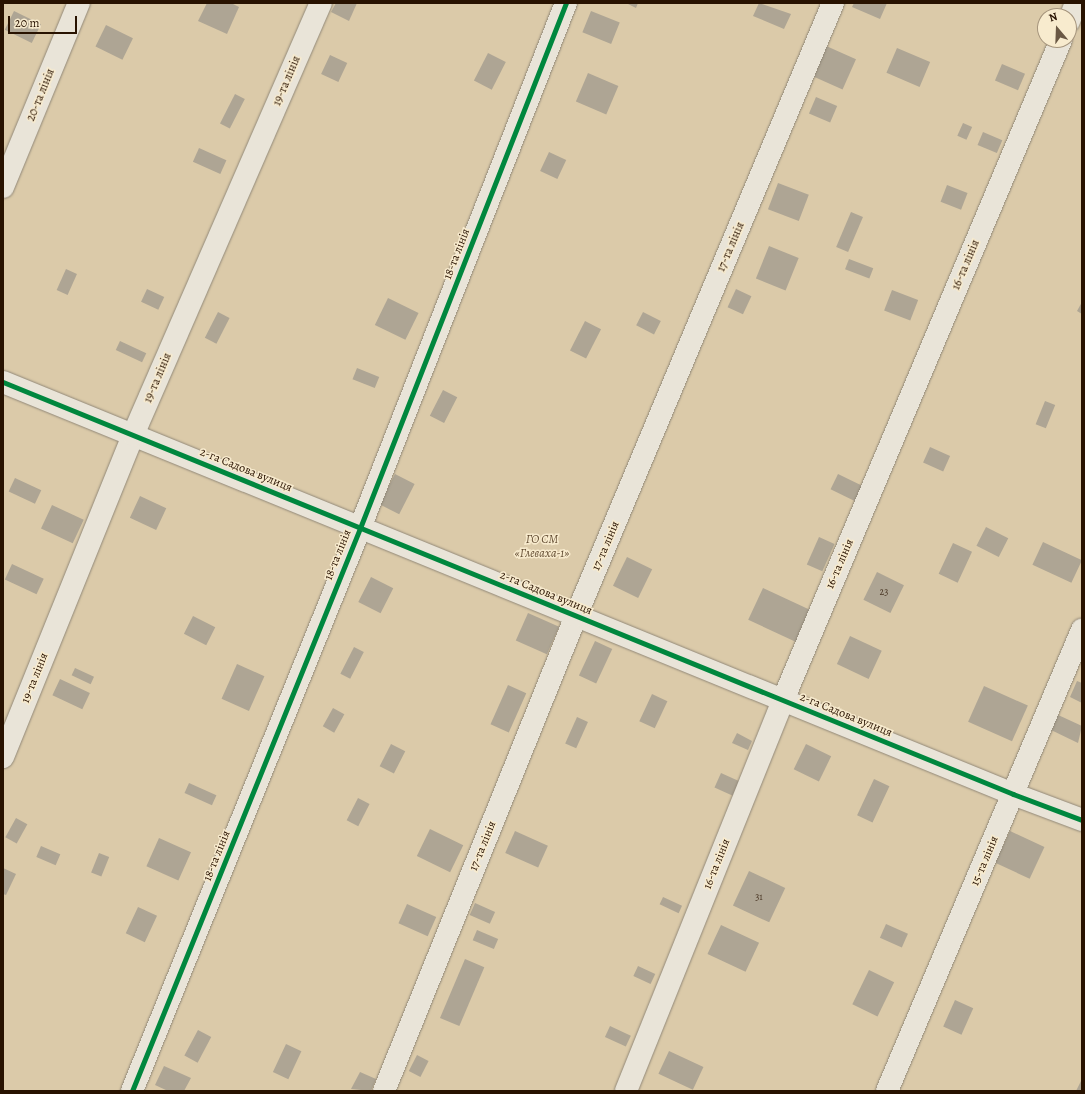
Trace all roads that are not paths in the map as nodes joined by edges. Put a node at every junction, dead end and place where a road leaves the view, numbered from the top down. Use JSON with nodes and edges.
{"nodes":[{"id":1,"x":79,"y":3,"type":"edge"},
{"id":2,"x":321,"y":3,"type":"edge"},
{"id":3,"x":566,"y":3,"type":"edge"},
{"id":4,"x":832,"y":3,"type":"edge"},
{"id":5,"x":1058,"y":48,"type":"edge"},
{"id":6,"x":3,"y":187,"type":"edge"},
{"id":7,"x":3,"y":382,"type":"edge"},
{"id":8,"x":133,"y":435,"type":"junction"},
{"id":9,"x":360,"y":528,"type":"junction"},
{"id":10,"x":576,"y":616,"type":"junction"},
{"id":11,"x":1082,"y":630,"type":"edge"},
{"id":12,"x":783,"y":700,"type":"junction"},
{"id":13,"x":3,"y":757,"type":"edge"},
{"id":14,"x":1013,"y":794,"type":"junction"},
{"id":15,"x":1082,"y":820,"type":"edge"},
{"id":16,"x":132,"y":1091,"type":"edge"},
{"id":17,"x":384,"y":1091,"type":"edge"},
{"id":18,"x":626,"y":1091,"type":"edge"},
{"id":19,"x":887,"y":1091,"type":"edge"}],
"edges":[{"from":1,"to":6,"type":"street","name":"20-та лінія"},
{"from":2,"to":8,"type":"street","name":"19-та лінія"},
{"from":3,"to":9,"type":"street","name":"18-та лінія"},
{"from":4,"to":10,"type":"street","name":"17-та лінія"},
{"from":5,"to":12,"type":"street","name":"16-та лінія"},
{"from":7,"to":8,"type":"street","name":"2-га Садова вулиця"},
{"from":8,"to":9,"type":"street","name":"2-га Садова вулиця"},
{"from":8,"to":13,"type":"street","name":"19-та лінія"},
{"from":9,"to":10,"type":"street","name":"2-га Садова вулиця"},
{"from":9,"to":16,"type":"street","name":"18-та лінія"},
{"from":10,"to":12,"type":"street","name":"2-га Садова вулиця"},
{"from":10,"to":17,"type":"street","name":"17-та лінія"},
{"from":11,"to":14,"type":"street","name":"15-та лінія"},
{"from":12,"to":14,"type":"street","name":"2-га Садова вулиця"},
{"from":12,"to":18,"type":"street","name":"16-та лінія"},
{"from":14,"to":15,"type":"street","name":"2-га Садова вулиця"},
{"from":14,"to":19,"type":"street","name":"15-та лінія"}]}
